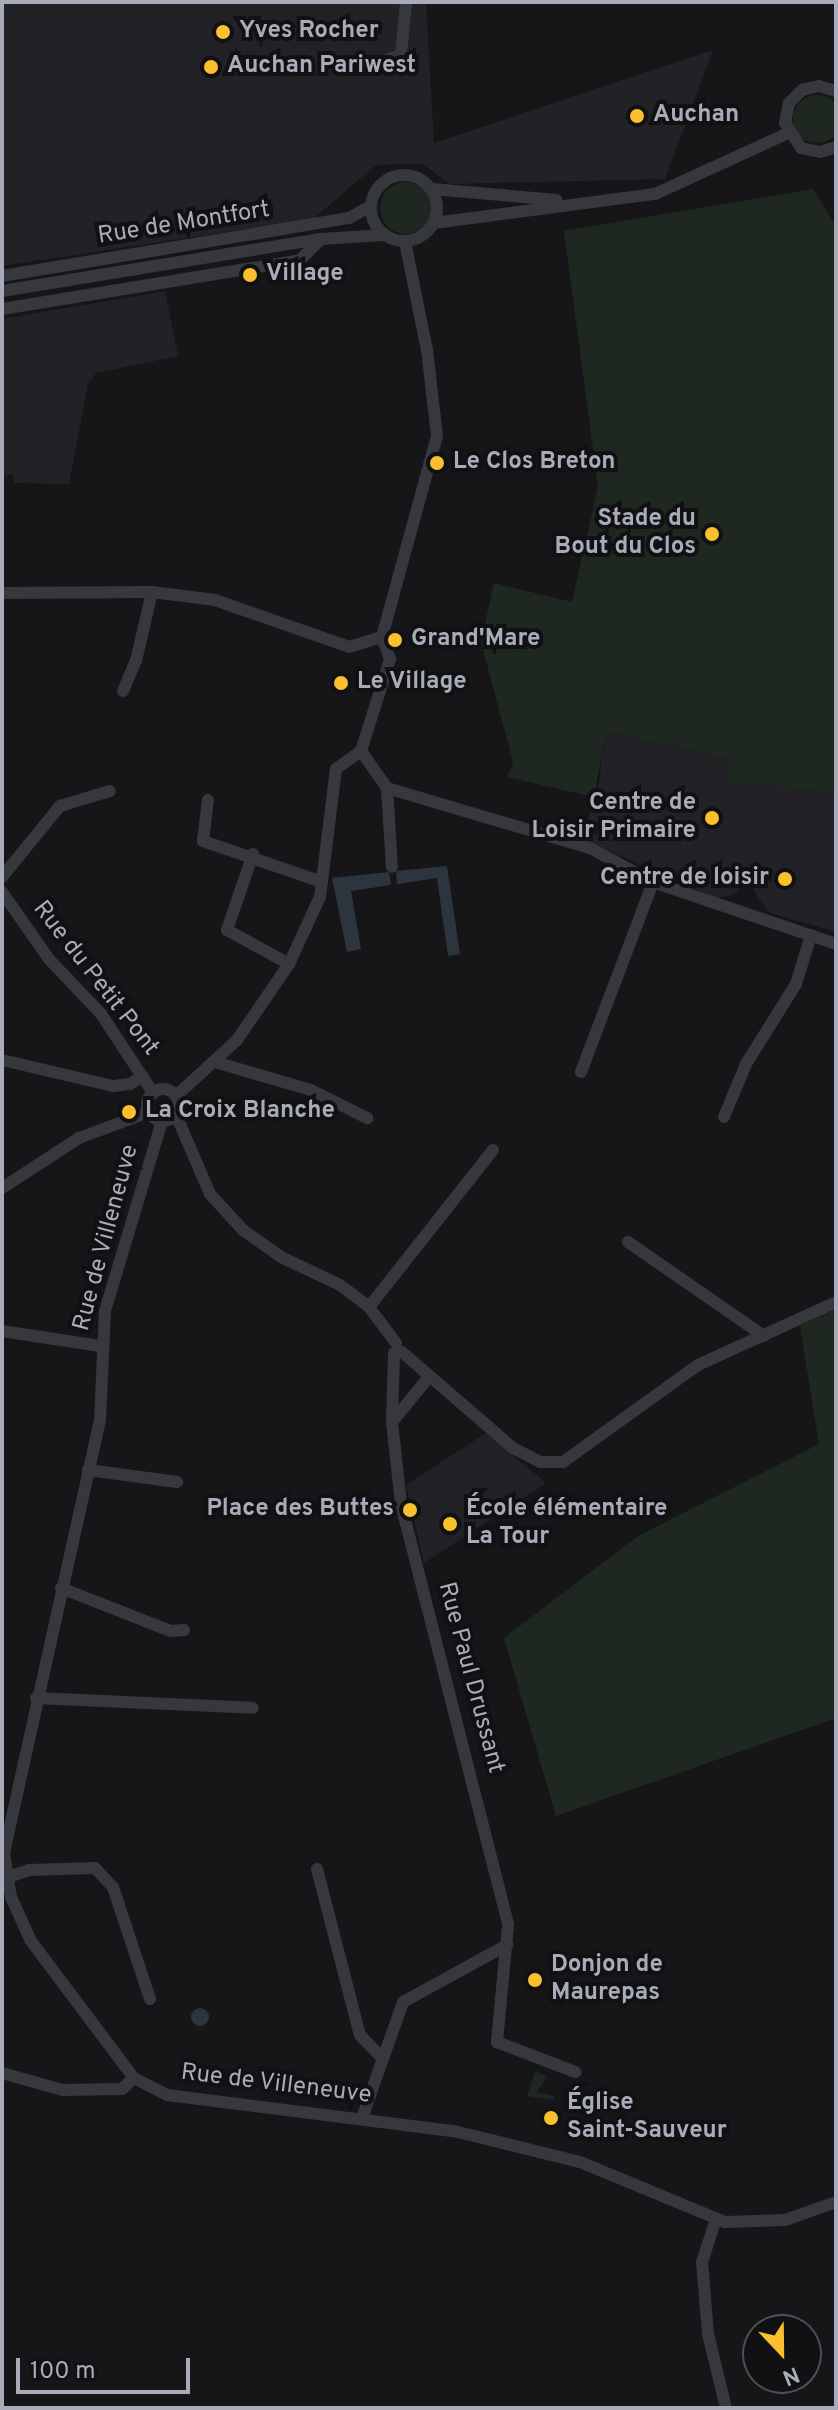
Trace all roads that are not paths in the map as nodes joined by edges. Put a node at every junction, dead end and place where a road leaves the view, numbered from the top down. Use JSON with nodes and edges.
{"nodes":[{"id":1,"x":406,"y":2,"type":"edge"},
{"id":2,"x":387,"y":60,"type":"dead end"},
{"id":3,"x":836,"y":89,"type":"edge"},
{"id":4,"x":788,"y":133,"type":"junction"},
{"id":5,"x":836,"y":147,"type":"edge"},
{"id":6,"x":432,"y":189,"type":"junction"},
{"id":7,"x":592,"y":201,"type":"junction"},
{"id":8,"x":371,"y":206,"type":"junction"},
{"id":9,"x":434,"y":223,"type":"junction"},
{"id":10,"x":384,"y":235,"type":"junction"},
{"id":11,"x":321,"y":239,"type":"junction"},
{"id":12,"x":405,"y":242,"type":"junction"},
{"id":13,"x":2,"y":276,"type":"edge"},
{"id":14,"x":2,"y":291,"type":"edge"},
{"id":15,"x":2,"y":309,"type":"edge"},
{"id":16,"x":152,"y":592,"type":"junction"},
{"id":17,"x":2,"y":593,"type":"edge"},
{"id":18,"x":382,"y":637,"type":"junction"},
{"id":19,"x":123,"y":691,"type":"dead end"},
{"id":20,"x":361,"y":751,"type":"junction"},
{"id":21,"x":387,"y":788,"type":"junction"},
{"id":22,"x":110,"y":791,"type":"dead end"},
{"id":23,"x":208,"y":800,"type":"dead end"},
{"id":24,"x":253,"y":854,"type":"junction"},
{"id":25,"x":392,"y":867,"type":"dead end"},
{"id":26,"x":2,"y":877,"type":"edge"},
{"id":27,"x":322,"y":882,"type":"junction"},
{"id":28,"x":653,"y":882,"type":"junction"},
{"id":29,"x":2,"y":892,"type":"edge"},
{"id":30,"x":811,"y":935,"type":"junction"},
{"id":31,"x":836,"y":944,"type":"edge"},
{"id":32,"x":289,"y":964,"type":"junction"},
{"id":33,"x":2,"y":1060,"type":"edge"},
{"id":34,"x":215,"y":1062,"type":"junction"},
{"id":35,"x":581,"y":1072,"type":"dead end"},
{"id":36,"x":143,"y":1076,"type":"junction"},
{"id":37,"x":153,"y":1093,"type":"junction"},
{"id":38,"x":176,"y":1096,"type":"junction"},
{"id":39,"x":149,"y":1112,"type":"junction"},
{"id":40,"x":176,"y":1115,"type":"junction"},
{"id":41,"x":724,"y":1117,"type":"dead end"},
{"id":42,"x":367,"y":1118,"type":"dead end"},
{"id":43,"x":162,"y":1121,"type":"junction"},
{"id":44,"x":493,"y":1150,"type":"dead end"},
{"id":45,"x":2,"y":1188,"type":"edge"},
{"id":46,"x":628,"y":1242,"type":"dead end"},
{"id":47,"x":836,"y":1302,"type":"edge"},
{"id":48,"x":369,"y":1307,"type":"junction"},
{"id":49,"x":2,"y":1331,"type":"edge"},
{"id":50,"x":764,"y":1336,"type":"junction"},
{"id":51,"x":100,"y":1346,"type":"junction"},
{"id":52,"x":397,"y":1349,"type":"junction"},
{"id":53,"x":429,"y":1377,"type":"junction"},
{"id":54,"x":392,"y":1422,"type":"junction"},
{"id":55,"x":88,"y":1470,"type":"junction"},
{"id":56,"x":177,"y":1482,"type":"dead end"},
{"id":57,"x":61,"y":1588,"type":"junction"},
{"id":58,"x":184,"y":1630,"type":"dead end"},
{"id":59,"x":36,"y":1698,"type":"junction"},
{"id":60,"x":253,"y":1708,"type":"dead end"},
{"id":61,"x":317,"y":1869,"type":"dead end"},
{"id":62,"x":6,"y":1878,"type":"junction"},
{"id":63,"x":507,"y":1945,"type":"junction"},
{"id":64,"x":150,"y":1999,"type":"dead end"},
{"id":65,"x":380,"y":2056,"type":"junction"},
{"id":66,"x":575,"y":2072,"type":"dead end"},
{"id":67,"x":2,"y":2073,"type":"edge"},
{"id":68,"x":134,"y":2078,"type":"junction"},
{"id":69,"x":362,"y":2118,"type":"junction"},
{"id":70,"x":836,"y":2202,"type":"edge"},
{"id":71,"x":716,"y":2219,"type":"junction"},
{"id":72,"x":726,"y":2408,"type":"edge"}],
"edges":[{"from":1,"to":2,"type":"street"},
{"from":3,"to":4,"type":"street"},
{"from":4,"to":5,"type":"street"},
{"from":4,"to":7,"type":"street"},
{"from":6,"to":7,"type":"street"},
{"from":6,"to":8,"type":"street"},
{"from":6,"to":9,"type":"street"},
{"from":7,"to":9,"type":"street"},
{"from":8,"to":10,"type":"street"},
{"from":8,"to":13,"type":"street","name":"Rue de Montfort"},
{"from":9,"to":12,"type":"street"},
{"from":10,"to":11,"type":"street","name":"Rue de Montfort"},
{"from":10,"to":12,"type":"street"},
{"from":11,"to":14,"type":"street","name":"Rue de Montfort"},
{"from":11,"to":15,"type":"street"},
{"from":12,"to":18,"type":"street"},
{"from":16,"to":17,"type":"street"},
{"from":16,"to":18,"type":"street"},
{"from":16,"to":19,"type":"street"},
{"from":18,"to":20,"type":"street"},
{"from":20,"to":21,"type":"street"},
{"from":20,"to":27,"type":"street"},
{"from":21,"to":25,"type":"street"},
{"from":21,"to":28,"type":"street"},
{"from":22,"to":26,"type":"street"},
{"from":23,"to":24,"type":"street"},
{"from":24,"to":27,"type":"street"},
{"from":24,"to":32,"type":"street"},
{"from":27,"to":32,"type":"street"},
{"from":28,"to":30,"type":"street"},
{"from":28,"to":35,"type":"street"},
{"from":29,"to":36,"type":"street","name":"Rue du Petit Pont"},
{"from":30,"to":31,"type":"street"},
{"from":30,"to":41,"type":"street"},
{"from":32,"to":34,"type":"street"},
{"from":33,"to":36,"type":"street"},
{"from":34,"to":38,"type":"street"},
{"from":34,"to":42,"type":"street"},
{"from":36,"to":37,"type":"street","name":"Rue du Petit Pont"},
{"from":37,"to":38,"type":"street"},
{"from":37,"to":39,"type":"street"},
{"from":38,"to":40,"type":"street"},
{"from":39,"to":43,"type":"street"},
{"from":39,"to":45,"type":"street"},
{"from":40,"to":43,"type":"street"},
{"from":40,"to":48,"type":"street"},
{"from":43,"to":51,"type":"street","name":"Rue de Villeneuve"},
{"from":44,"to":48,"type":"street"},
{"from":46,"to":50,"type":"street"},
{"from":47,"to":50,"type":"street"},
{"from":48,"to":52,"type":"street"},
{"from":49,"to":51,"type":"street"},
{"from":50,"to":53,"type":"street"},
{"from":51,"to":55,"type":"street","name":"Rue de Villeneuve"},
{"from":52,"to":53,"type":"street"},
{"from":52,"to":54,"type":"street"},
{"from":53,"to":54,"type":"street"},
{"from":54,"to":63,"type":"street","name":"Rue Paul Drussant"},
{"from":55,"to":56,"type":"street"},
{"from":55,"to":57,"type":"street","name":"Rue de Villeneuve"},
{"from":57,"to":58,"type":"street"},
{"from":57,"to":59,"type":"street","name":"Rue de Villeneuve"},
{"from":59,"to":60,"type":"street"},
{"from":59,"to":62,"type":"street","name":"Rue de Villeneuve"},
{"from":61,"to":65,"type":"street"},
{"from":62,"to":64,"type":"street"},
{"from":62,"to":68,"type":"street","name":"Rue de Villeneuve"},
{"from":63,"to":65,"type":"street"},
{"from":63,"to":66,"type":"street","name":"Rue Paul Drussant"},
{"from":65,"to":69,"type":"street"},
{"from":67,"to":68,"type":"street"},
{"from":68,"to":69,"type":"street","name":"Rue de Villeneuve"},
{"from":69,"to":71,"type":"street","name":"Rue de Villeneuve"},
{"from":70,"to":71,"type":"street","name":"Rue de Villeneuve"},
{"from":71,"to":72,"type":"street"}]}
